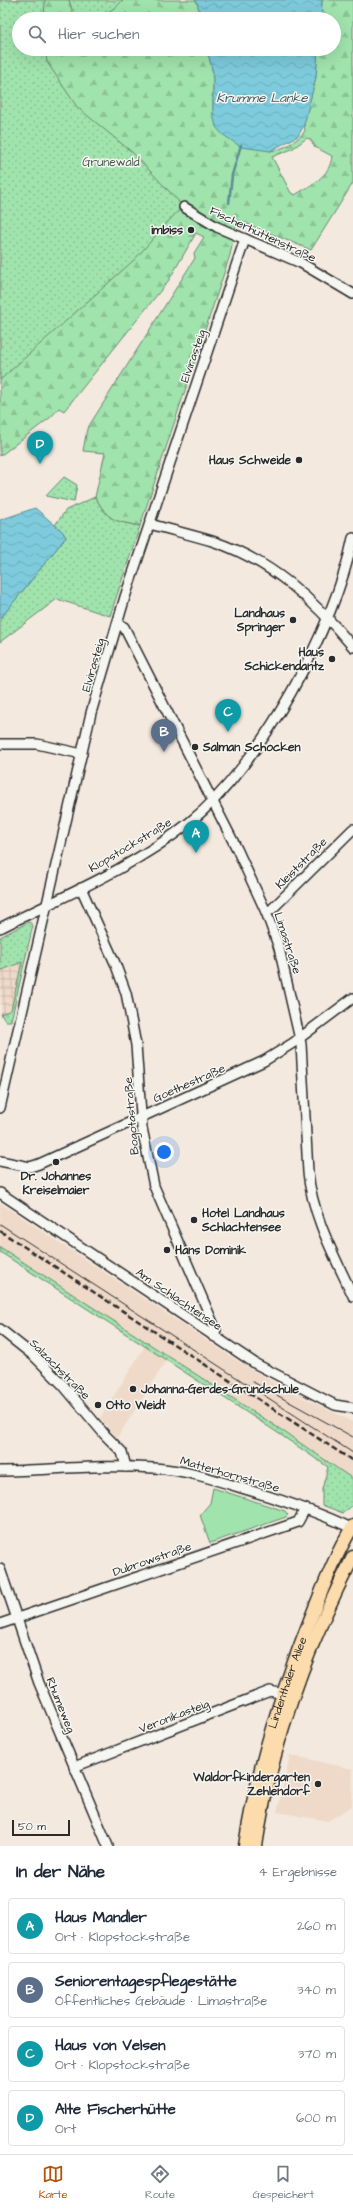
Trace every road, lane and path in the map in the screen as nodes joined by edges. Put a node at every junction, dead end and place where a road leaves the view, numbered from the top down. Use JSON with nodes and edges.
{"nodes":[{"id":1,"x":184,"y":207,"type":"dead end"},
{"id":2,"x":245,"y":239,"type":"junction"},
{"id":3,"x":353,"y":294,"type":"edge"},
{"id":4,"x":150,"y":524,"type":"junction"},
{"id":5,"x":353,"y":538,"type":"edge"},
{"id":6,"x":328,"y":616,"type":"junction"},
{"id":7,"x":117,"y":625,"type":"junction"},
{"id":8,"x":353,"y":647,"type":"edge"},
{"id":9,"x":0,"y":744,"type":"edge"},
{"id":10,"x":82,"y":754,"type":"junction"},
{"id":11,"x":212,"y":801,"type":"junction"},
{"id":12,"x":353,"y":829,"type":"edge"},
{"id":13,"x":82,"y":888,"type":"junction"},
{"id":14,"x":46,"y":905,"type":"junction"},
{"id":15,"x":266,"y":912,"type":"junction"},
{"id":16,"x":0,"y":928,"type":"edge"},
{"id":17,"x":353,"y":998,"type":"edge"},
{"id":18,"x":300,"y":1037,"type":"junction"},
{"id":19,"x":0,"y":1108,"type":"edge"},
{"id":20,"x":141,"y":1118,"type":"junction"},
{"id":21,"x":0,"y":1161,"type":"edge"},
{"id":22,"x":0,"y":1194,"type":"edge"},
{"id":23,"x":353,"y":1296,"type":"edge"},
{"id":24,"x":0,"y":1329,"type":"edge"},
{"id":25,"x":213,"y":1336,"type":"junction"},
{"id":26,"x":353,"y":1408,"type":"edge"},
{"id":27,"x":126,"y":1467,"type":"junction"},
{"id":28,"x":0,"y":1471,"type":"edge"},
{"id":29,"x":305,"y":1509,"type":"junction"},
{"id":30,"x":353,"y":1528,"type":"edge"},
{"id":31,"x":353,"y":1557,"type":"edge"},
{"id":32,"x":0,"y":1569,"type":"edge"},
{"id":33,"x":18,"y":1617,"type":"junction"},
{"id":34,"x":0,"y":1624,"type":"edge"},
{"id":35,"x":283,"y":1694,"type":"junction"},
{"id":36,"x":74,"y":1767,"type":"junction"},
{"id":37,"x":108,"y":1846,"type":"edge"},
{"id":38,"x":245,"y":1846,"type":"edge"},
{"id":39,"x":256,"y":1846,"type":"edge"}],
"edges":[{"from":1,"to":2,"type":"street","name":"Fischerhüttenstraße"},
{"from":2,"to":3,"type":"street","name":"Fischerhüttenstraße"},
{"from":2,"to":4,"type":"street","name":"Elvirasteig"},
{"from":4,"to":6,"type":"street"},
{"from":4,"to":7,"type":"street","name":"Elvirasteig"},
{"from":5,"to":6,"type":"street","name":"Klopstockstraße"},
{"from":6,"to":8,"type":"street"},
{"from":6,"to":11,"type":"street","name":"Klopstockstraße"},
{"from":7,"to":10,"type":"street","name":"Elvirasteig"},
{"from":7,"to":11,"type":"street","name":"Limastraße"},
{"from":9,"to":10,"type":"street"},
{"from":10,"to":14,"type":"street","name":"Elvirasteig"},
{"from":11,"to":13,"type":"street","name":"Klopstockstraße"},
{"from":11,"to":15,"type":"street","name":"Limastraße"},
{"from":12,"to":15,"type":"street","name":"Kleiststraße"},
{"from":13,"to":14,"type":"street","name":"Klopstockstraße"},
{"from":13,"to":20,"type":"street","name":"Bogotastraße"},
{"from":14,"to":16,"type":"street","name":"Klopstockstraße"},
{"from":14,"to":19,"type":"street","name":"Elvirasteig"},
{"from":15,"to":18,"type":"street","name":"Limastraße"},
{"from":17,"to":18,"type":"street","name":"Goethestraße"},
{"from":18,"to":20,"type":"street","name":"Goethestraße"},
{"from":18,"to":23,"type":"street","name":"Limastraße"},
{"from":20,"to":21,"type":"street","name":"Goethestraße"},
{"from":20,"to":25,"type":"street","name":"Bogotastraße"},
{"from":22,"to":25,"type":"street","name":"Am Schlachtensee"},
{"from":24,"to":27,"type":"street","name":"Salzachstraße"},
{"from":25,"to":26,"type":"street","name":"Am Schlachtensee"},
{"from":27,"to":28,"type":"street","name":"Matterhornstraße"},
{"from":27,"to":29,"type":"street","name":"Matterhornstraße"},
{"from":29,"to":30,"type":"street","name":"Matterhornstraße"},
{"from":29,"to":33,"type":"street","name":"Dubrowstraße"},
{"from":30,"to":35,"type":"main road","name":"Lindenthaler Allee"},
{"from":31,"to":39,"type":"main road","name":"Lindenthaler Allee"},
{"from":32,"to":33,"type":"street","name":"Rhumeweg"},
{"from":33,"to":34,"type":"street","name":"Dubrowstraße"},
{"from":33,"to":36,"type":"street","name":"Rhumeweg"},
{"from":35,"to":36,"type":"street","name":"Veronikasteig"},
{"from":35,"to":38,"type":"main road","name":"Lindenthaler Allee"},
{"from":36,"to":37,"type":"street","name":"Rhumeweg"}]}
